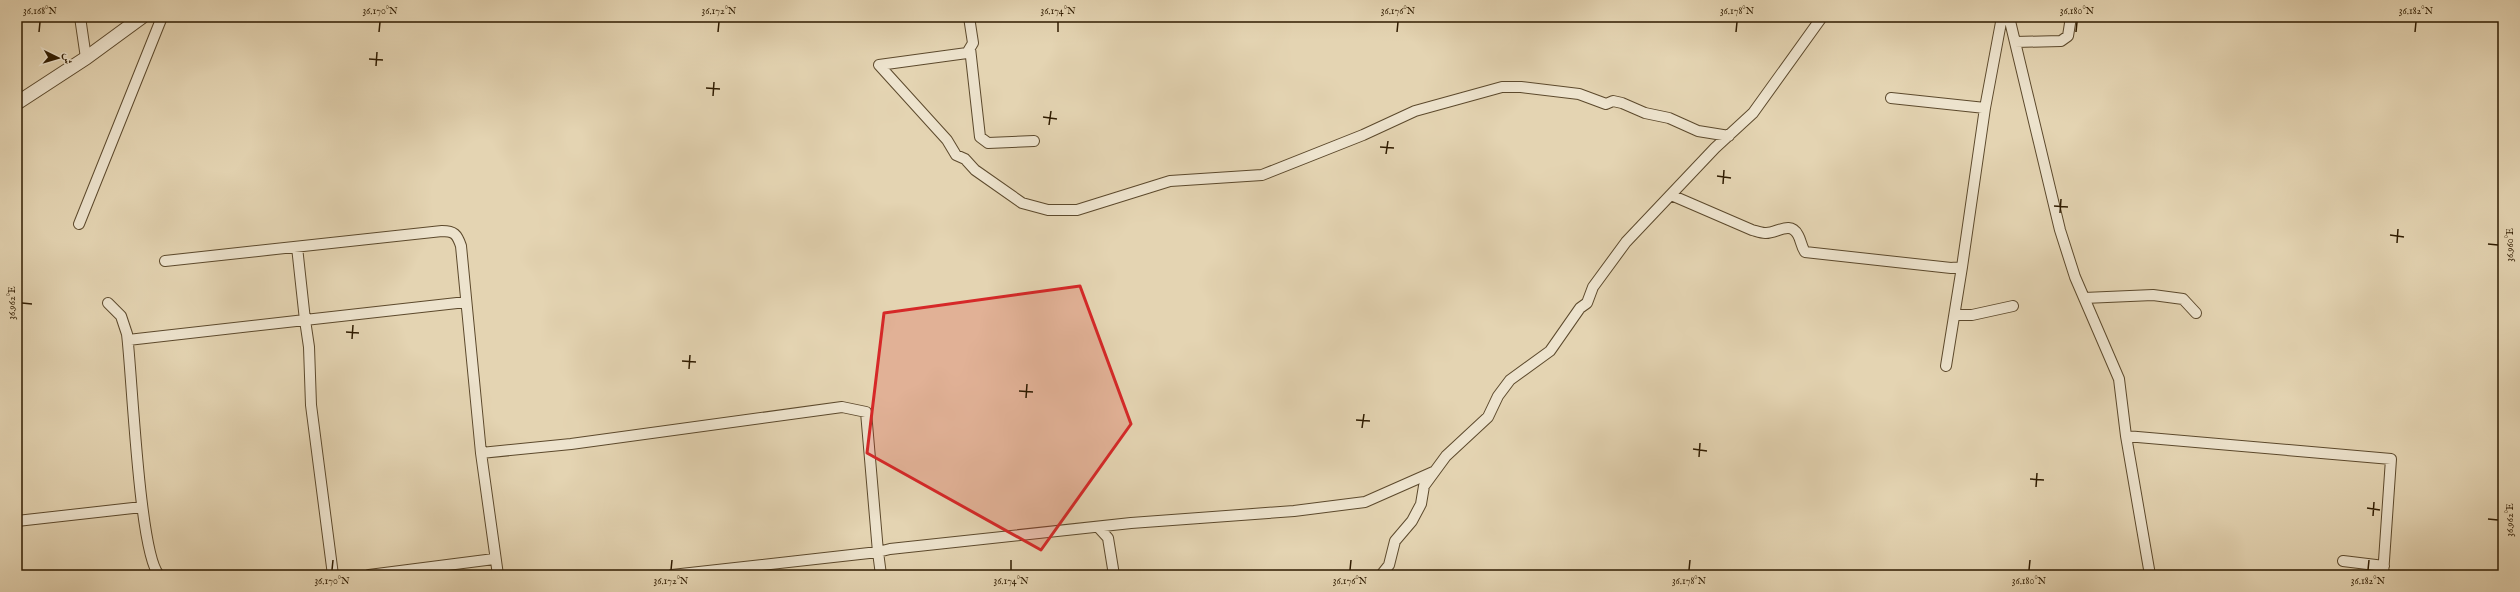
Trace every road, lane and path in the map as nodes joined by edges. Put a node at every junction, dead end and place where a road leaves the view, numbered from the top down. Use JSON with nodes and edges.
{"nodes":[{"id":1,"x":80,"y":17,"type":"edge"},
{"id":2,"x":142,"y":17,"type":"edge"},
{"id":3,"x":162,"y":17,"type":"edge"},
{"id":4,"x":969,"y":17,"type":"edge"},
{"id":5,"x":1822,"y":17,"type":"edge"},
{"id":6,"x":2002,"y":17,"type":"edge"},
{"id":7,"x":2009,"y":17,"type":"edge"},
{"id":8,"x":2071,"y":17,"type":"edge"},
{"id":9,"x":2015,"y":42,"type":"junction"},
{"id":10,"x":970,"y":48,"type":"junction"},
{"id":11,"x":86,"y":58,"type":"junction"},
{"id":12,"x":1891,"y":98,"type":"dead end"},
{"id":13,"x":17,"y":103,"type":"edge"},
{"id":14,"x":1985,"y":108,"type":"junction"},
{"id":15,"x":1729,"y":136,"type":"junction"},
{"id":16,"x":1034,"y":141,"type":"dead end"},
{"id":17,"x":1671,"y":195,"type":"junction"},
{"id":18,"x":79,"y":224,"type":"dead end"},
{"id":19,"x":297,"y":247,"type":"junction"},
{"id":20,"x":165,"y":261,"type":"dead end"},
{"id":21,"x":1962,"y":267,"type":"junction"},
{"id":22,"x":2084,"y":298,"type":"junction"},
{"id":23,"x":466,"y":302,"type":"junction"},
{"id":24,"x":108,"y":303,"type":"dead end"},
{"id":25,"x":2012,"y":306,"type":"dead end"},
{"id":26,"x":2196,"y":314,"type":"dead end"},
{"id":27,"x":1956,"y":315,"type":"junction"},
{"id":28,"x":305,"y":320,"type":"junction"},
{"id":29,"x":128,"y":340,"type":"junction"},
{"id":30,"x":1946,"y":366,"type":"dead end"},
{"id":31,"x":2126,"y":436,"type":"junction"},
{"id":32,"x":481,"y":453,"type":"junction"},
{"id":33,"x":1435,"y":471,"type":"junction"},
{"id":34,"x":142,"y":507,"type":"junction"},
{"id":35,"x":17,"y":521,"type":"edge"},
{"id":36,"x":1098,"y":527,"type":"junction"},
{"id":37,"x":878,"y":552,"type":"junction"},
{"id":38,"x":494,"y":559,"type":"junction"},
{"id":39,"x":2343,"y":561,"type":"dead end"},
{"id":40,"x":2383,"y":570,"type":"edge"},
{"id":41,"x":159,"y":575,"type":"edge"},
{"id":42,"x":333,"y":575,"type":"edge"},
{"id":43,"x":369,"y":575,"type":"edge"},
{"id":44,"x":498,"y":575,"type":"edge"},
{"id":45,"x":672,"y":575,"type":"edge"},
{"id":46,"x":881,"y":575,"type":"edge"},
{"id":47,"x":1114,"y":575,"type":"edge"},
{"id":48,"x":1381,"y":575,"type":"edge"},
{"id":49,"x":2150,"y":575,"type":"edge"}],
"edges":[{"from":1,"to":11,"type":"street"},
{"from":2,"to":11,"type":"street"},
{"from":3,"to":18,"type":"street"},
{"from":4,"to":10,"type":"street"},
{"from":5,"to":15,"type":"street"},
{"from":6,"to":14,"type":"street"},
{"from":7,"to":9,"type":"street"},
{"from":8,"to":9,"type":"street"},
{"from":9,"to":22,"type":"street"},
{"from":10,"to":15,"type":"street"},
{"from":10,"to":16,"type":"street"},
{"from":11,"to":13,"type":"street"},
{"from":12,"to":14,"type":"street"},
{"from":14,"to":21,"type":"street"},
{"from":15,"to":17,"type":"street"},
{"from":17,"to":21,"type":"street"},
{"from":17,"to":33,"type":"street"},
{"from":19,"to":20,"type":"street"},
{"from":19,"to":23,"type":"street"},
{"from":19,"to":28,"type":"street"},
{"from":21,"to":27,"type":"street"},
{"from":22,"to":26,"type":"street"},
{"from":22,"to":31,"type":"street"},
{"from":23,"to":28,"type":"street"},
{"from":23,"to":32,"type":"street"},
{"from":24,"to":29,"type":"street"},
{"from":25,"to":27,"type":"street"},
{"from":27,"to":30,"type":"street"},
{"from":28,"to":29,"type":"street"},
{"from":28,"to":42,"type":"street"},
{"from":29,"to":34,"type":"street"},
{"from":31,"to":40,"type":"street"},
{"from":31,"to":49,"type":"street"},
{"from":32,"to":37,"type":"street"},
{"from":32,"to":38,"type":"street"},
{"from":33,"to":36,"type":"street"},
{"from":33,"to":48,"type":"street"},
{"from":34,"to":35,"type":"street"},
{"from":34,"to":41,"type":"street"},
{"from":36,"to":37,"type":"street"},
{"from":36,"to":47,"type":"street"},
{"from":37,"to":45,"type":"street"},
{"from":37,"to":46,"type":"street"},
{"from":38,"to":43,"type":"street"},
{"from":38,"to":44,"type":"street"},
{"from":39,"to":40,"type":"street"}]}
